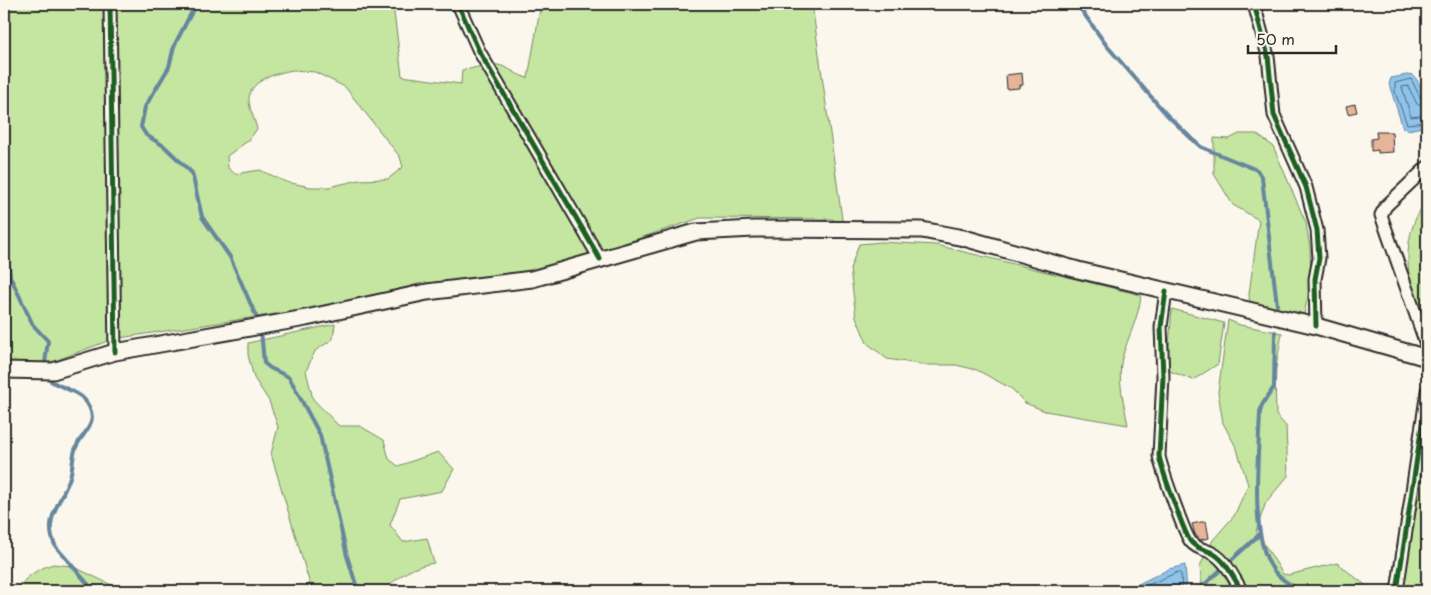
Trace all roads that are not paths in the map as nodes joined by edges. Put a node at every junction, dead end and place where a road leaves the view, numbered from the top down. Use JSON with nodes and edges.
{"nodes":[{"id":1,"x":110,"y":4,"type":"edge"},
{"id":2,"x":458,"y":4,"type":"edge"},
{"id":3,"x":1254,"y":4,"type":"edge"},
{"id":4,"x":1427,"y":166,"type":"edge"},
{"id":5,"x":600,"y":259,"type":"junction"},
{"id":6,"x":1166,"y":291,"type":"junction"},
{"id":7,"x":1316,"y":326,"type":"junction"},
{"id":8,"x":1427,"y":347,"type":"edge"},
{"id":9,"x":115,"y":352,"type":"junction"},
{"id":10,"x":1427,"y":358,"type":"edge"},
{"id":11,"x":4,"y":370,"type":"edge"},
{"id":12,"x":1427,"y":391,"type":"edge"},
{"id":13,"x":1242,"y":591,"type":"edge"},
{"id":14,"x":1397,"y":591,"type":"edge"}],
"edges":[{"from":1,"to":9,"type":"street"},
{"from":2,"to":5,"type":"street"},
{"from":3,"to":7,"type":"street"},
{"from":4,"to":8,"type":"street"},
{"from":5,"to":6,"type":"main road"},
{"from":5,"to":9,"type":"main road"},
{"from":6,"to":7,"type":"main road"},
{"from":6,"to":13,"type":"street"},
{"from":7,"to":10,"type":"main road"},
{"from":9,"to":11,"type":"main road"},
{"from":12,"to":14,"type":"street"}]}
